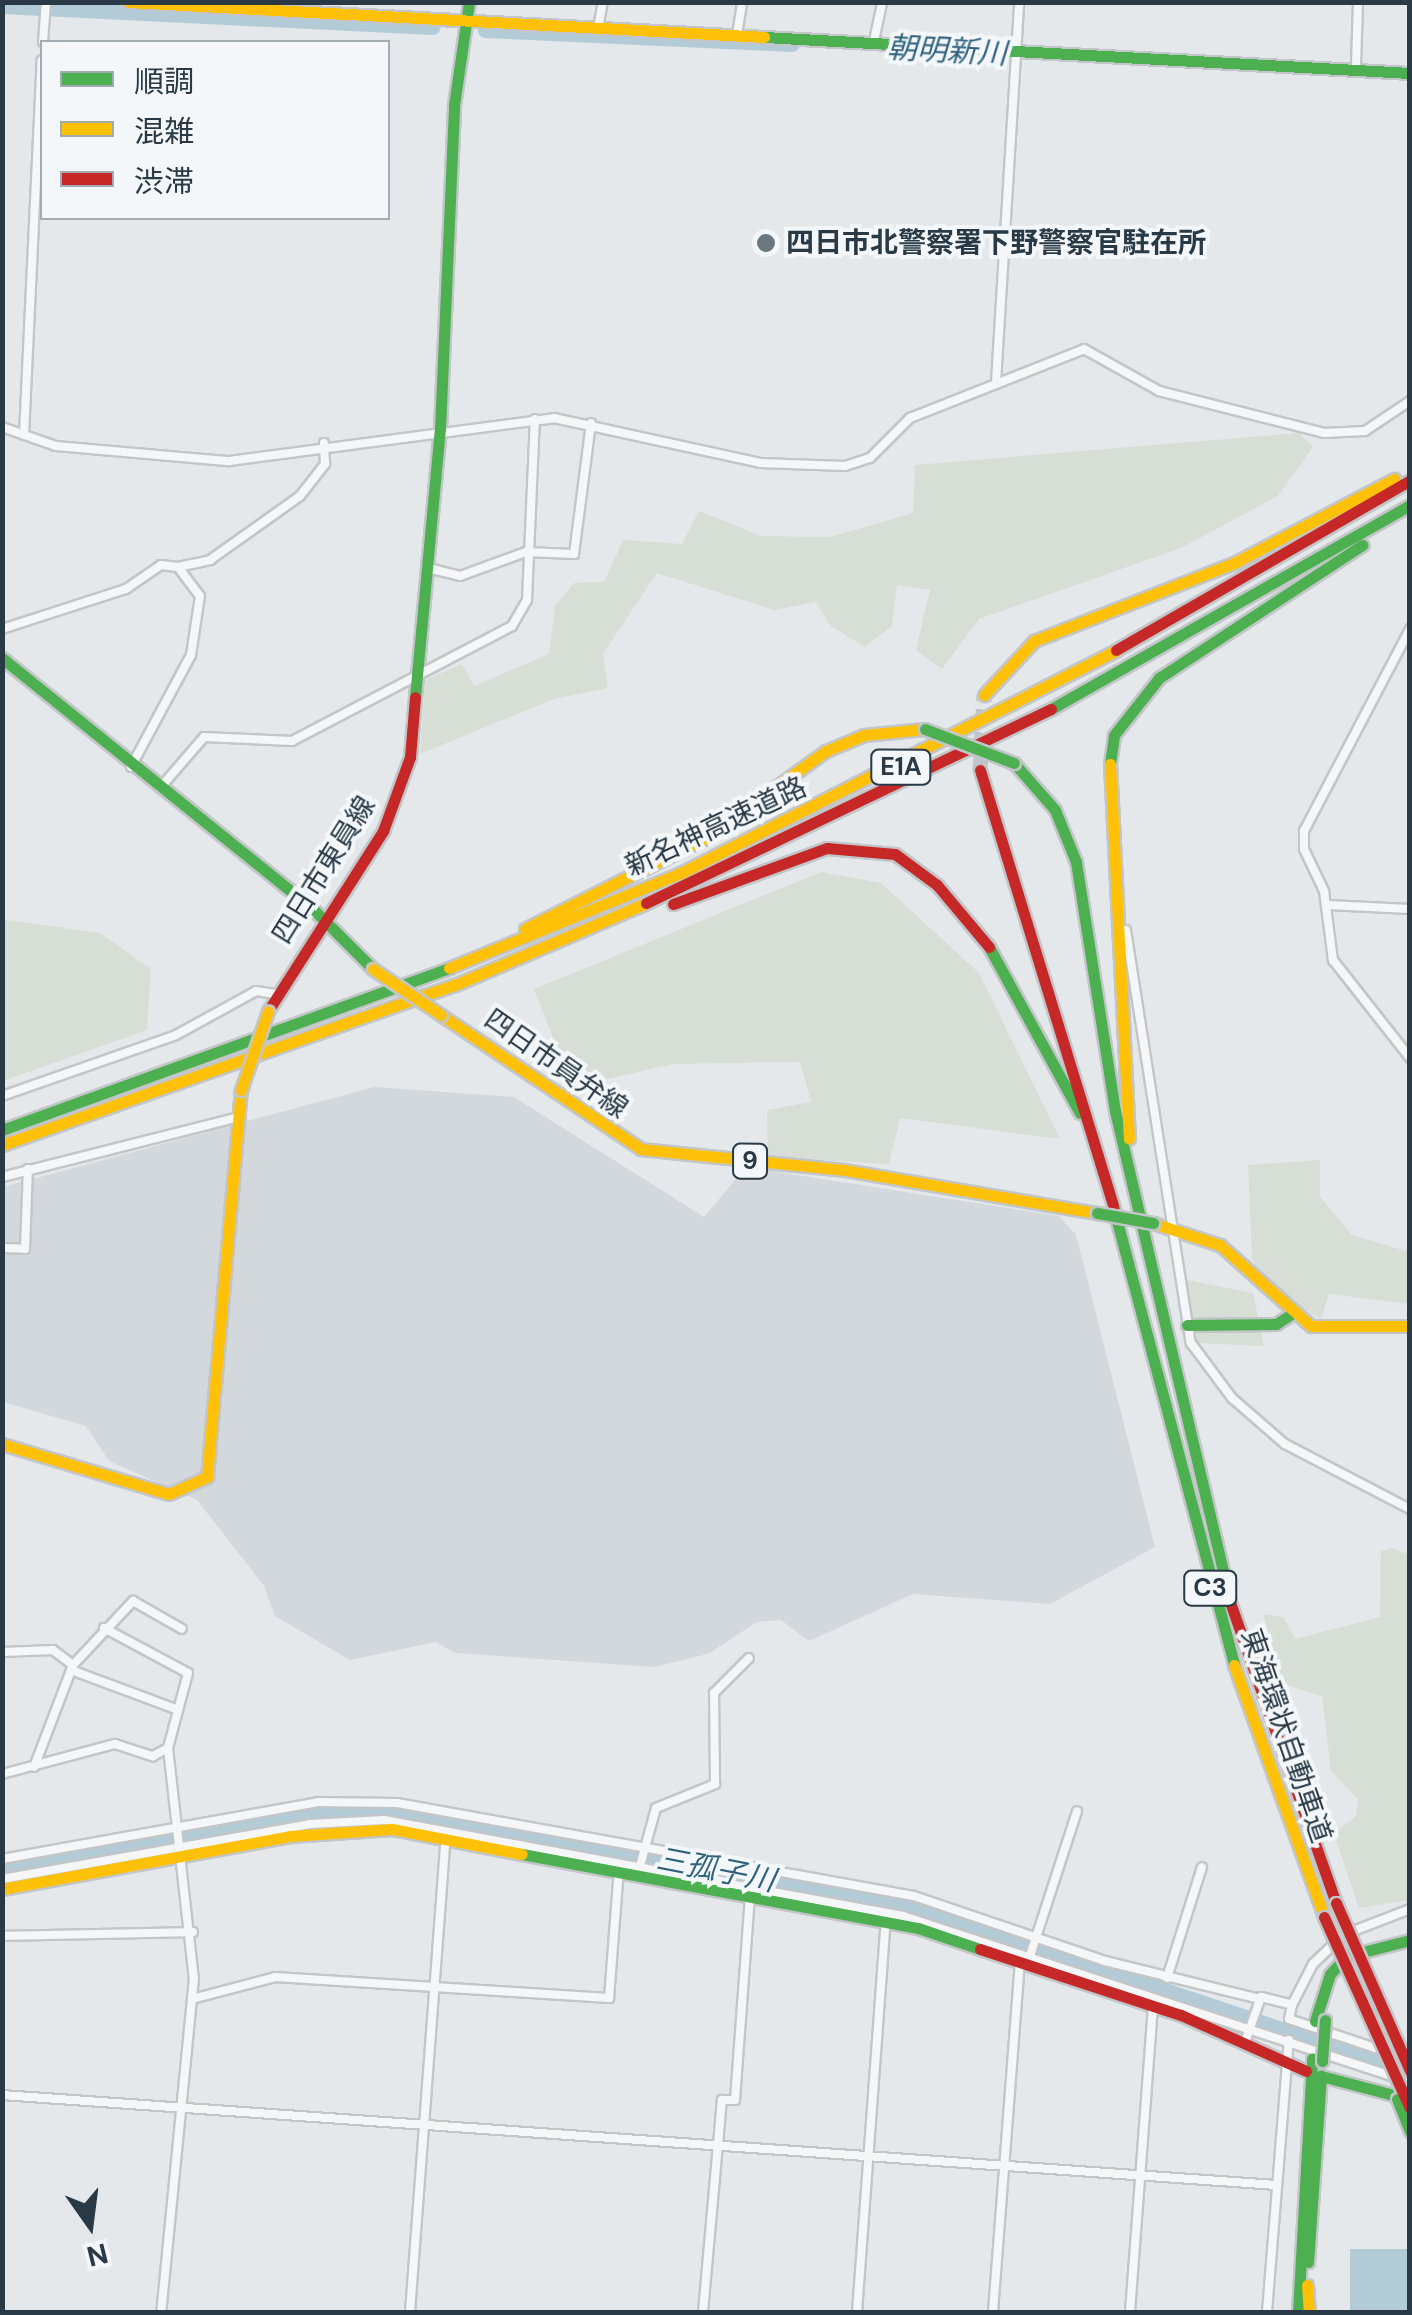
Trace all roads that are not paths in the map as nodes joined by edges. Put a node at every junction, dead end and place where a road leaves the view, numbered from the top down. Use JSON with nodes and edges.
{"nodes":[{"id":1,"x":129,"y":2,"type":"edge"},
{"id":2,"x":470,"y":2,"type":"edge"},
{"id":3,"x":604,"y":2,"type":"edge"},
{"id":4,"x":742,"y":2,"type":"edge"},
{"id":5,"x":882,"y":2,"type":"edge"},
{"id":6,"x":1019,"y":2,"type":"edge"},
{"id":7,"x":1358,"y":2,"type":"edge"},
{"id":8,"x":184,"y":4,"type":"edge"},
{"id":9,"x":45,"y":6,"type":"edge"},
{"id":10,"x":467,"y":17,"type":"junction"},
{"id":11,"x":598,"y":29,"type":"junction"},
{"id":12,"x":736,"y":35,"type":"junction"},
{"id":13,"x":44,"y":40,"type":"edge"},
{"id":14,"x":874,"y":41,"type":"junction"},
{"id":15,"x":1011,"y":52,"type":"junction"},
{"id":16,"x":1356,"y":66,"type":"junction"},
{"id":17,"x":1410,"y":73,"type":"edge"},
{"id":18,"x":40,"y":102,"type":"edge"},
{"id":19,"x":996,"y":382,"type":"junction"},
{"id":20,"x":1410,"y":401,"type":"edge"},
{"id":21,"x":535,"y":419,"type":"junction"},
{"id":22,"x":591,"y":423,"type":"junction"},
{"id":23,"x":2,"y":428,"type":"edge"},
{"id":24,"x":440,"y":429,"type":"junction"},
{"id":25,"x":24,"y":435,"type":"junction"},
{"id":26,"x":324,"y":443,"type":"junction"},
{"id":27,"x":1410,"y":470,"type":"edge"},
{"id":28,"x":1410,"y":480,"type":"edge"},
{"id":29,"x":1410,"y":508,"type":"edge"},
{"id":30,"x":526,"y":552,"type":"junction"},
{"id":31,"x":178,"y":567,"type":"junction"},
{"id":32,"x":428,"y":568,"type":"junction"},
{"id":33,"x":1410,"y":628,"type":"edge"},
{"id":34,"x":2,"y":629,"type":"edge"},
{"id":35,"x":2,"y":658,"type":"edge"},
{"id":36,"x":419,"y":676,"type":"junction"},
{"id":37,"x":984,"y":695,"type":"tunnel mouth"},
{"id":38,"x":130,"y":767,"type":"junction"},
{"id":39,"x":980,"y":770,"type":"tunnel mouth"},
{"id":40,"x":160,"y":788,"type":"junction"},
{"id":41,"x":1328,"y":905,"type":"junction"},
{"id":42,"x":1410,"y":909,"type":"edge"},
{"id":43,"x":322,"y":919,"type":"junction"},
{"id":44,"x":1126,"y":930,"type":"dead end"},
{"id":45,"x":455,"y":985,"type":"junction"},
{"id":46,"x":275,"y":994,"type":"junction"},
{"id":47,"x":367,"y":1001,"type":"junction"},
{"id":48,"x":1410,"y":1058,"type":"edge"},
{"id":49,"x":2,"y":1096,"type":"edge"},
{"id":50,"x":235,"y":1118,"type":"junction"},
{"id":51,"x":2,"y":1130,"type":"edge"},
{"id":52,"x":2,"y":1146,"type":"edge"},
{"id":53,"x":28,"y":1169,"type":"junction"},
{"id":54,"x":2,"y":1177,"type":"edge"},
{"id":55,"x":1168,"y":1225,"type":"junction"},
{"id":56,"x":1142,"y":1247,"type":"junction"},
{"id":57,"x":2,"y":1248,"type":"edge"},
{"id":58,"x":1124,"y":1250,"type":"junction"},
{"id":59,"x":1290,"y":1315,"type":"junction"},
{"id":60,"x":1187,"y":1325,"type":"junction"},
{"id":61,"x":1410,"y":1326,"type":"edge"},
{"id":62,"x":2,"y":1444,"type":"edge"},
{"id":63,"x":1410,"y":1509,"type":"edge"},
{"id":64,"x":104,"y":1628,"type":"junction"},
{"id":65,"x":182,"y":1629,"type":"dead end"},
{"id":66,"x":2,"y":1652,"type":"edge"},
{"id":67,"x":749,"y":1658,"type":"dead end"},
{"id":68,"x":72,"y":1668,"type":"junction"},
{"id":69,"x":173,"y":1708,"type":"junction"},
{"id":70,"x":168,"y":1748,"type":"junction"},
{"id":71,"x":34,"y":1768,"type":"junction"},
{"id":72,"x":2,"y":1774,"type":"edge"},
{"id":73,"x":1077,"y":1811,"type":"dead end"},
{"id":74,"x":181,"y":1826,"type":"junction"},
{"id":75,"x":446,"y":1834,"type":"junction"},
{"id":76,"x":644,"y":1845,"type":"junction"},
{"id":77,"x":185,"y":1851,"type":"junction"},
{"id":78,"x":2,"y":1860,"type":"edge"},
{"id":79,"x":640,"y":1866,"type":"junction"},
{"id":80,"x":619,"y":1867,"type":"junction"},
{"id":81,"x":1202,"y":1867,"type":"dead end"},
{"id":82,"x":2,"y":1879,"type":"edge"},
{"id":83,"x":2,"y":1889,"type":"edge"},
{"id":84,"x":750,"y":1896,"type":"junction"},
{"id":85,"x":1410,"y":1908,"type":"edge"},
{"id":86,"x":886,"y":1920,"type":"junction"},
{"id":87,"x":194,"y":1932,"type":"junction"},
{"id":88,"x":1038,"y":1934,"type":"junction"},
{"id":89,"x":2,"y":1936,"type":"edge"},
{"id":90,"x":1410,"y":1940,"type":"edge"},
{"id":91,"x":1410,"y":1949,"type":"edge"},
{"id":92,"x":1338,"y":1952,"type":"junction"},
{"id":93,"x":1023,"y":1957,"type":"junction"},
{"id":94,"x":1167,"y":1978,"type":"junction"},
{"id":95,"x":1368,"y":1978,"type":"junction"},
{"id":96,"x":434,"y":1987,"type":"junction"},
{"id":97,"x":192,"y":2000,"type":"junction"},
{"id":98,"x":1259,"y":2002,"type":"junction"},
{"id":99,"x":1153,"y":2005,"type":"junction"},
{"id":100,"x":1292,"y":2005,"type":"junction"},
{"id":101,"x":1320,"y":2020,"type":"junction"},
{"id":102,"x":1250,"y":2028,"type":"junction"},
{"id":103,"x":1289,"y":2040,"type":"junction"},
{"id":104,"x":1244,"y":2045,"type":"junction"},
{"id":105,"x":1410,"y":2058,"type":"edge"},
{"id":106,"x":1284,"y":2063,"type":"junction"},
{"id":107,"x":1410,"y":2070,"type":"edge"},
{"id":108,"x":1306,"y":2071,"type":"dead end"},
{"id":109,"x":1325,"y":2077,"type":"dead end"},
{"id":110,"x":1410,"y":2082,"type":"edge"},
{"id":111,"x":2,"y":2095,"type":"edge"},
{"id":112,"x":1410,"y":2100,"type":"edge"},
{"id":113,"x":174,"y":2106,"type":"junction"},
{"id":114,"x":1410,"y":2108,"type":"edge"},
{"id":115,"x":424,"y":2126,"type":"junction"},
{"id":116,"x":1410,"y":2132,"type":"edge"},
{"id":117,"x":717,"y":2148,"type":"junction"},
{"id":118,"x":868,"y":2158,"type":"junction"},
{"id":119,"x":1004,"y":2169,"type":"junction"},
{"id":120,"x":1140,"y":2178,"type":"junction"},
{"id":121,"x":1276,"y":2186,"type":"junction"},
{"id":122,"x":161,"y":2312,"type":"edge"},
{"id":123,"x":410,"y":2312,"type":"edge"},
{"id":124,"x":703,"y":2312,"type":"edge"},
{"id":125,"x":857,"y":2312,"type":"edge"},
{"id":126,"x":994,"y":2312,"type":"edge"},
{"id":127,"x":1130,"y":2312,"type":"edge"},
{"id":128,"x":1267,"y":2312,"type":"edge"},
{"id":129,"x":1300,"y":2312,"type":"edge"}],
"edges":[{"from":1,"to":8,"type":"main road"},
{"from":2,"to":10,"type":"main road","name":"四日市東員線"},
{"from":3,"to":11,"type":"street"},
{"from":4,"to":12,"type":"street"},
{"from":5,"to":14,"type":"street"},
{"from":6,"to":15,"type":"street"},
{"from":7,"to":16,"type":"street"},
{"from":8,"to":10,"type":"main road"},
{"from":9,"to":13,"type":"street"},
{"from":10,"to":11,"type":"main road"},
{"from":10,"to":24,"type":"main road","name":"四日市東員線"},
{"from":11,"to":12,"type":"main road"},
{"from":12,"to":14,"type":"main road"},
{"from":14,"to":15,"type":"main road"},
{"from":15,"to":16,"type":"main road"},
{"from":15,"to":19,"type":"street"},
{"from":16,"to":17,"type":"main road"},
{"from":18,"to":25,"type":"street"},
{"from":19,"to":20,"type":"street"},
{"from":19,"to":22,"type":"street"},
{"from":21,"to":22,"type":"street"},
{"from":21,"to":24,"type":"street"},
{"from":21,"to":30,"type":"street"},
{"from":22,"to":30,"type":"street"},
{"from":23,"to":25,"type":"street"},
{"from":24,"to":26,"type":"street"},
{"from":24,"to":32,"type":"main road","name":"四日市東員線"},
{"from":25,"to":26,"type":"street"},
{"from":26,"to":31,"type":"street"},
{"from":27,"to":37,"type":"main road"},
{"from":28,"to":47,"type":"main road","name":"新名神高速道路","number":"E1A"},
{"from":29,"to":45,"type":"main road","name":"新名神高速道路","number":"E1A"},
{"from":29,"to":56,"type":"main road"},
{"from":30,"to":32,"type":"street"},
{"from":30,"to":36,"type":"street"},
{"from":31,"to":34,"type":"street"},
{"from":31,"to":38,"type":"street"},
{"from":32,"to":36,"type":"main road","name":"四日市東員線"},
{"from":33,"to":41,"type":"street"},
{"from":35,"to":38,"type":"main road","name":"四日市員弁線","number":"9"},
{"from":36,"to":40,"type":"street"},
{"from":36,"to":43,"type":"main road","name":"四日市東員線"},
{"from":38,"to":40,"type":"main road","name":"四日市員弁線","number":"9"},
{"from":39,"to":58,"type":"main road"},
{"from":40,"to":43,"type":"main road","name":"四日市員弁線","number":"9"},
{"from":41,"to":42,"type":"street"},
{"from":41,"to":48,"type":"street"},
{"from":43,"to":46,"type":"main road","name":"四日市東員線"},
{"from":43,"to":55,"type":"main road","name":"四日市員弁線","number":"9","bridge":true},
{"from":44,"to":55,"type":"street"},
{"from":45,"to":52,"type":"main road","name":"新名神高速道路","number":"E1A"},
{"from":45,"to":58,"type":"main road"},
{"from":46,"to":49,"type":"street"},
{"from":46,"to":50,"type":"main road","name":"四日市東員線","bridge":true},
{"from":47,"to":51,"type":"main road","name":"新名神高速道路","number":"E1A"},
{"from":47,"to":56,"type":"main road","bridge":true},
{"from":50,"to":53,"type":"street"},
{"from":50,"to":62,"type":"main road","name":"四日市東員線"},
{"from":53,"to":54,"type":"street"},
{"from":53,"to":57,"type":"street"},
{"from":55,"to":59,"type":"main road","name":"四日市員弁線","number":"9"},
{"from":55,"to":60,"type":"street"},
{"from":56,"to":95,"type":"main road","name":"東海環状自動車道","number":"C3","bridge":true},
{"from":58,"to":92,"type":"main road","name":"東海環状自動車道","number":"C3","bridge":true},
{"from":59,"to":60,"type":"main road"},
{"from":59,"to":61,"type":"main road"},
{"from":60,"to":63,"type":"street"},
{"from":64,"to":65,"type":"street"},
{"from":64,"to":68,"type":"street"},
{"from":64,"to":69,"type":"street"},
{"from":66,"to":68,"type":"street"},
{"from":67,"to":76,"type":"street"},
{"from":68,"to":69,"type":"street"},
{"from":68,"to":71,"type":"street"},
{"from":69,"to":70,"type":"street"},
{"from":70,"to":71,"type":"street"},
{"from":70,"to":74,"type":"street"},
{"from":71,"to":72,"type":"street"},
{"from":73,"to":88,"type":"street"},
{"from":74,"to":76,"type":"street"},
{"from":74,"to":77,"type":"street"},
{"from":74,"to":78,"type":"street"},
{"from":75,"to":77,"type":"main road"},
{"from":75,"to":80,"type":"main road"},
{"from":75,"to":96,"type":"street"},
{"from":76,"to":79,"type":"street"},
{"from":76,"to":88,"type":"street"},
{"from":77,"to":82,"type":"street"},
{"from":77,"to":83,"type":"main road"},
{"from":77,"to":87,"type":"street"},
{"from":79,"to":80,"type":"street"},
{"from":79,"to":93,"type":"street"},
{"from":80,"to":84,"type":"main road"},
{"from":80,"to":96,"type":"street"},
{"from":81,"to":94,"type":"street"},
{"from":84,"to":86,"type":"main road"},
{"from":84,"to":117,"type":"street"},
{"from":85,"to":100,"type":"street"},
{"from":86,"to":93,"type":"main road"},
{"from":86,"to":118,"type":"street"},
{"from":87,"to":89,"type":"street"},
{"from":87,"to":97,"type":"street"},
{"from":88,"to":93,"type":"street"},
{"from":88,"to":94,"type":"street"},
{"from":90,"to":101,"type":"main road"},
{"from":91,"to":101,"type":"main road"},
{"from":92,"to":114,"type":"main road","name":"東海環状自動車道","number":"C3","bridge":true},
{"from":92,"to":116,"type":"main road","bridge":true},
{"from":93,"to":99,"type":"main road"},
{"from":93,"to":102,"type":"street"},
{"from":93,"to":119,"type":"street"},
{"from":94,"to":98,"type":"street"},
{"from":95,"to":105,"type":"main road","bridge":true},
{"from":95,"to":107,"type":"main road","name":"東海環状自動車道","number":"C3","bridge":true},
{"from":96,"to":97,"type":"street"},
{"from":96,"to":115,"type":"street"},
{"from":97,"to":113,"type":"street"},
{"from":98,"to":100,"type":"street"},
{"from":98,"to":102,"type":"street"},
{"from":99,"to":104,"type":"main road"},
{"from":99,"to":120,"type":"street"},
{"from":100,"to":105,"type":"street"},
{"from":101,"to":129,"type":"main road"},
{"from":102,"to":103,"type":"street"},
{"from":102,"to":104,"type":"street"},
{"from":103,"to":106,"type":"street"},
{"from":103,"to":110,"type":"street"},
{"from":104,"to":106,"type":"main road"},
{"from":106,"to":108,"type":"main road"},
{"from":106,"to":121,"type":"street"},
{"from":109,"to":112,"type":"main road"},
{"from":111,"to":113,"type":"street"},
{"from":113,"to":115,"type":"street"},
{"from":113,"to":122,"type":"street"},
{"from":115,"to":117,"type":"street"},
{"from":115,"to":123,"type":"street"},
{"from":117,"to":118,"type":"street"},
{"from":117,"to":124,"type":"street"},
{"from":118,"to":119,"type":"street"},
{"from":118,"to":125,"type":"street"},
{"from":119,"to":120,"type":"street"},
{"from":119,"to":126,"type":"street"},
{"from":120,"to":121,"type":"street"},
{"from":120,"to":127,"type":"street"},
{"from":121,"to":128,"type":"street"}]}
